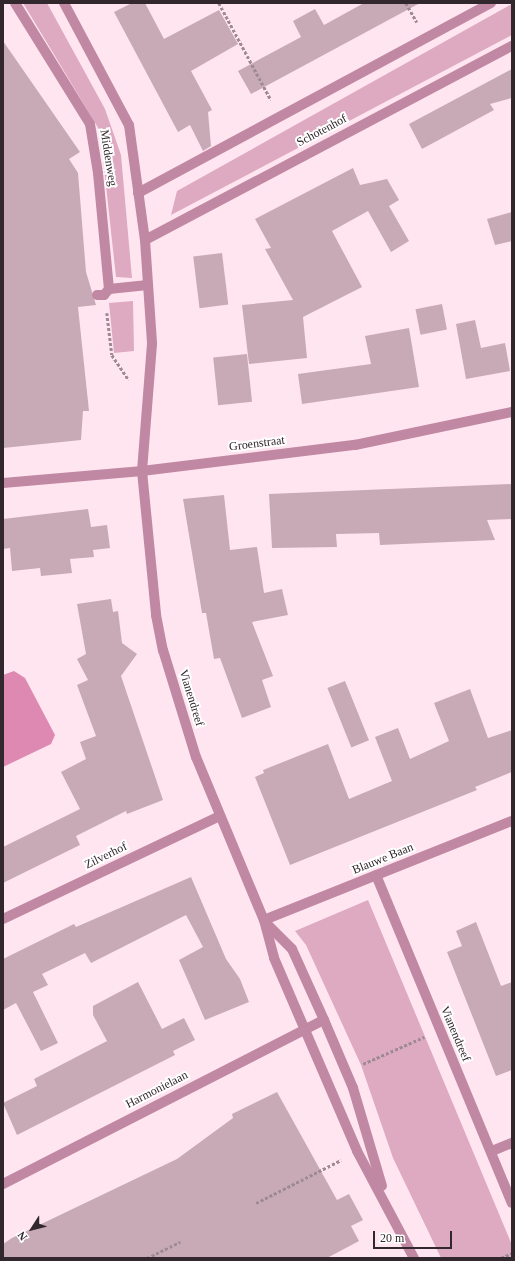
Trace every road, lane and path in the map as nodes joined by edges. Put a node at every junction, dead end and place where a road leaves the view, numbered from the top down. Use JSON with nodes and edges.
{"nodes":[{"id":1,"x":15,"y":3,"type":"edge"},
{"id":2,"x":64,"y":3,"type":"edge"},
{"id":3,"x":219,"y":3,"type":"edge"},
{"id":4,"x":491,"y":3,"type":"edge"},
{"id":5,"x":512,"y":46,"type":"edge"},
{"id":6,"x":281,"y":118,"type":"junction"},
{"id":7,"x":138,"y":193,"type":"junction"},
{"id":8,"x":144,"y":240,"type":"junction"},
{"id":9,"x":148,"y":285,"type":"junction"},
{"id":10,"x":104,"y":293,"type":"junction"},
{"id":11,"x":144,"y":402,"type":"junction"},
{"id":12,"x":512,"y":412,"type":"edge"},
{"id":13,"x":142,"y":471,"type":"junction"},
{"id":14,"x":3,"y":483,"type":"edge"},
{"id":15,"x":220,"y":816,"type":"junction"},
{"id":16,"x":512,"y":821,"type":"edge"},
{"id":17,"x":376,"y":876,"type":"junction"},
{"id":18,"x":3,"y":919,"type":"edge"},
{"id":19,"x":264,"y":920,"type":"junction"},
{"id":20,"x":324,"y":1020,"type":"junction"},
{"id":21,"x":305,"y":1029,"type":"junction"},
{"id":22,"x":439,"y":1031,"type":"junction"},
{"id":23,"x":346,"y":1071,"type":"junction"},
{"id":24,"x":512,"y":1143,"type":"edge"},
{"id":25,"x":357,"y":1151,"type":"junction"},
{"id":26,"x":492,"y":1151,"type":"junction"},
{"id":27,"x":3,"y":1184,"type":"edge"},
{"id":28,"x":386,"y":1199,"type":"junction"},
{"id":29,"x":256,"y":1203,"type":"dead end"},
{"id":30,"x":512,"y":1203,"type":"edge"},
{"id":31,"x":180,"y":1242,"type":"dead end"},
{"id":32,"x":512,"y":1253,"type":"edge"},
{"id":33,"x":147,"y":1258,"type":"edge"},
{"id":34,"x":414,"y":1258,"type":"edge"},
{"id":35,"x":501,"y":1258,"type":"edge"}],
"edges":[{"from":1,"to":10,"type":"street","name":"Middenweg"},
{"from":2,"to":7,"type":"street","name":"Middenweg"},
{"from":3,"to":6,"type":"path"},
{"from":4,"to":6,"type":"street"},
{"from":5,"to":8,"type":"street","name":"Schotenhof"},
{"from":6,"to":7,"type":"street"},
{"from":7,"to":8,"type":"street","name":"Middenweg"},
{"from":8,"to":9,"type":"street","name":"Middenweg"},
{"from":9,"to":10,"type":"street"},
{"from":9,"to":11,"type":"street","name":"Middenweg"},
{"from":10,"to":11,"type":"path"},
{"from":11,"to":13,"type":"street","name":"Middenweg"},
{"from":12,"to":13,"type":"street","name":"Groenstraat"},
{"from":13,"to":14,"type":"street","name":"Groenstraat"},
{"from":13,"to":15,"type":"street","name":"Vianendreef"},
{"from":15,"to":18,"type":"street","name":"Zilverhof"},
{"from":15,"to":19,"type":"street","name":"Vianendreef"},
{"from":16,"to":17,"type":"street","name":"Blauwe Baan"},
{"from":17,"to":19,"type":"street","name":"Blauwe Baan"},
{"from":17,"to":22,"type":"street","name":"Vianendreef"},
{"from":19,"to":20,"type":"street","name":"Vianendreef"},
{"from":19,"to":21,"type":"street","name":"Vianendreef"},
{"from":20,"to":21,"type":"street","name":"Harmonielaan"},
{"from":20,"to":23,"type":"street","name":"Vianendreef"},
{"from":21,"to":25,"type":"street","name":"Vianendreef"},
{"from":21,"to":27,"type":"street","name":"Harmonielaan"},
{"from":22,"to":23,"type":"path"},
{"from":22,"to":26,"type":"street","name":"Vianendreef"},
{"from":23,"to":28,"type":"street","name":"Vianendreef"},
{"from":24,"to":26,"type":"street"},
{"from":25,"to":28,"type":"street","name":"Vianendreef"},
{"from":25,"to":29,"type":"path"},
{"from":26,"to":30,"type":"street","name":"Vianendreef"},
{"from":28,"to":34,"type":"street","name":"Vianendreef"},
{"from":31,"to":33,"type":"path"},
{"from":32,"to":35,"type":"path"}]}
